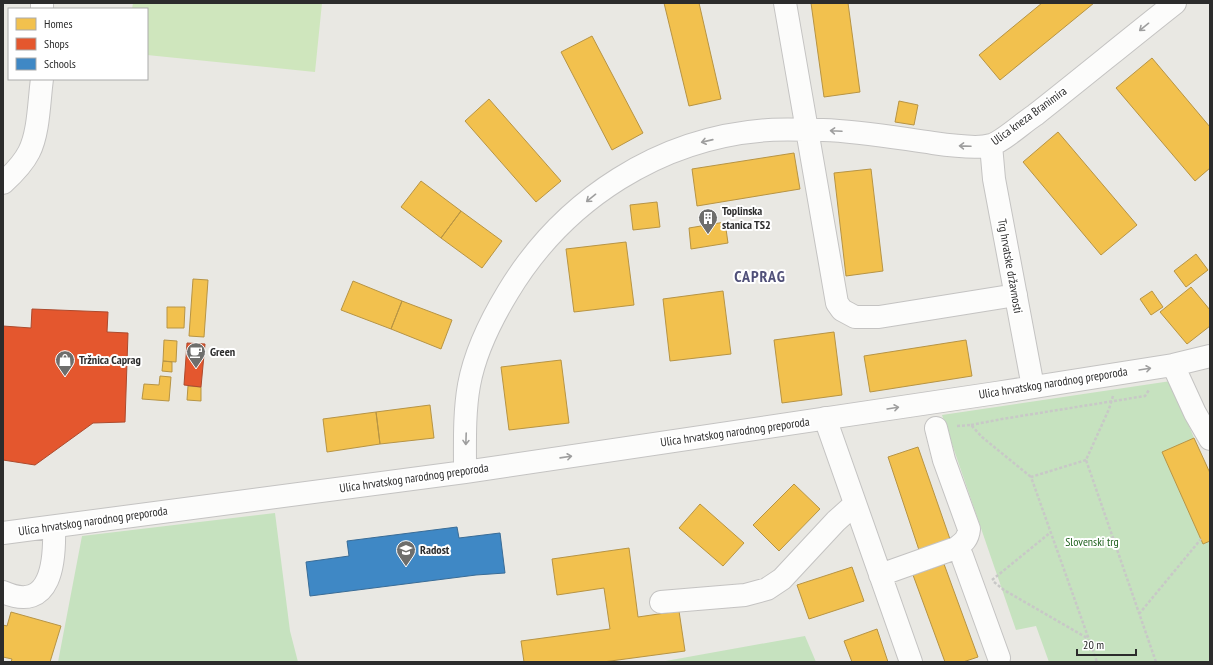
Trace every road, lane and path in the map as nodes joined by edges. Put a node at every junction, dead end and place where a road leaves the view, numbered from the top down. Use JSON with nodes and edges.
{"nodes":[{"id":1,"x":785,"y":3,"type":"edge"},
{"id":2,"x":1175,"y":3,"type":"edge"},
{"id":3,"x":42,"y":80,"type":"edge"},
{"id":4,"x":808,"y":130,"type":"junction"},
{"id":5,"x":991,"y":145,"type":"junction"},
{"id":6,"x":3,"y":183,"type":"edge"},
{"id":7,"x":1016,"y":295,"type":"junction"},
{"id":8,"x":1210,"y":356,"type":"edge"},
{"id":9,"x":1173,"y":365,"type":"junction"},
{"id":10,"x":1033,"y":387,"type":"junction"},
{"id":11,"x":1150,"y":387,"type":"dead end"},
{"id":12,"x":1113,"y":395,"type":"dead end"},
{"id":13,"x":1111,"y":402,"type":"junction"},
{"id":14,"x":825,"y":418,"type":"junction"},
{"id":15,"x":971,"y":425,"type":"junction"},
{"id":16,"x":945,"y":427,"type":"joint"},
{"id":17,"x":1210,"y":439,"type":"edge"},
{"id":18,"x":1086,"y":460,"type":"junction"},
{"id":19,"x":465,"y":472,"type":"junction"},
{"id":20,"x":1031,"y":477,"type":"junction"},
{"id":21,"x":855,"y":504,"type":"junction"},
{"id":22,"x":54,"y":527,"type":"junction"},
{"id":23,"x":1051,"y":532,"type":"junction"},
{"id":24,"x":3,"y":534,"type":"edge"},
{"id":25,"x":1201,"y":539,"type":"dead end"},
{"id":26,"x":956,"y":548,"type":"junction"},
{"id":27,"x":880,"y":575,"type":"junction"},
{"id":28,"x":3,"y":592,"type":"edge"},
{"id":29,"x":661,"y":602,"type":"dead end"},
{"id":30,"x":1139,"y":615,"type":"junction"},
{"id":31,"x":1088,"y":638,"type":"junction"},
{"id":32,"x":999,"y":658,"type":"dead end"},
{"id":33,"x":911,"y":662,"type":"edge"},
{"id":34,"x":1097,"y":662,"type":"edge"},
{"id":35,"x":1156,"y":662,"type":"edge"}],
"edges":[{"from":1,"to":4,"type":"street"},
{"from":2,"to":5,"type":"street","name":"Ulica kneza Branimira","one_way":true},
{"from":3,"to":6,"type":"street"},
{"from":5,"to":4,"type":"street","name":"Ulica kneza Branimira","one_way":true},
{"from":4,"to":7,"type":"street"},
{"from":4,"to":19,"type":"street","name":"Ulica kneza Branimira","one_way":true},
{"from":5,"to":7,"type":"street","name":"Trg hrvatske državnosti"},
{"from":7,"to":10,"type":"street","name":"Trg hrvatske državnosti"},
{"from":8,"to":9,"type":"street","name":"Ulica hrvatskog narodnog preporoda"},
{"from":10,"to":9,"type":"street","name":"Ulica hrvatskog narodnog preporoda","one_way":true},
{"from":9,"to":17,"type":"street"},
{"from":14,"to":10,"type":"street","name":"Ulica hrvatskog narodnog preporoda","one_way":true},
{"from":11,"to":13,"type":"path"},
{"from":12,"to":13,"type":"path"},
{"from":13,"to":15,"type":"path"},
{"from":13,"to":18,"type":"path"},
{"from":19,"to":14,"type":"street","name":"Ulica hrvatskog narodnog preporoda","one_way":true},
{"from":14,"to":21,"type":"street","name":"Ulica hrvatskog narodnog preporoda"},
{"from":15,"to":16,"type":"path"},
{"from":15,"to":20,"type":"path"},
{"from":16,"to":26,"type":"street"},
{"from":18,"to":20,"type":"path"},
{"from":18,"to":30,"type":"path"},
{"from":19,"to":22,"type":"street","name":"Ulica hrvatskog narodnog preporoda"},
{"from":20,"to":23,"type":"path"},
{"from":21,"to":27,"type":"street","name":"Ulica hrvatskog narodnog preporoda"},
{"from":21,"to":29,"type":"street"},
{"from":22,"to":24,"type":"street","name":"Ulica hrvatskog narodnog preporoda"},
{"from":22,"to":28,"type":"street"},
{"from":23,"to":31,"type":"path"},
{"from":23,"to":31,"type":"path"},
{"from":25,"to":30,"type":"path"},
{"from":26,"to":27,"type":"street"},
{"from":26,"to":32,"type":"street"},
{"from":27,"to":33,"type":"street","name":"Ulica hrvatskog narodnog preporoda"},
{"from":30,"to":35,"type":"path"},
{"from":31,"to":34,"type":"path"}]}
